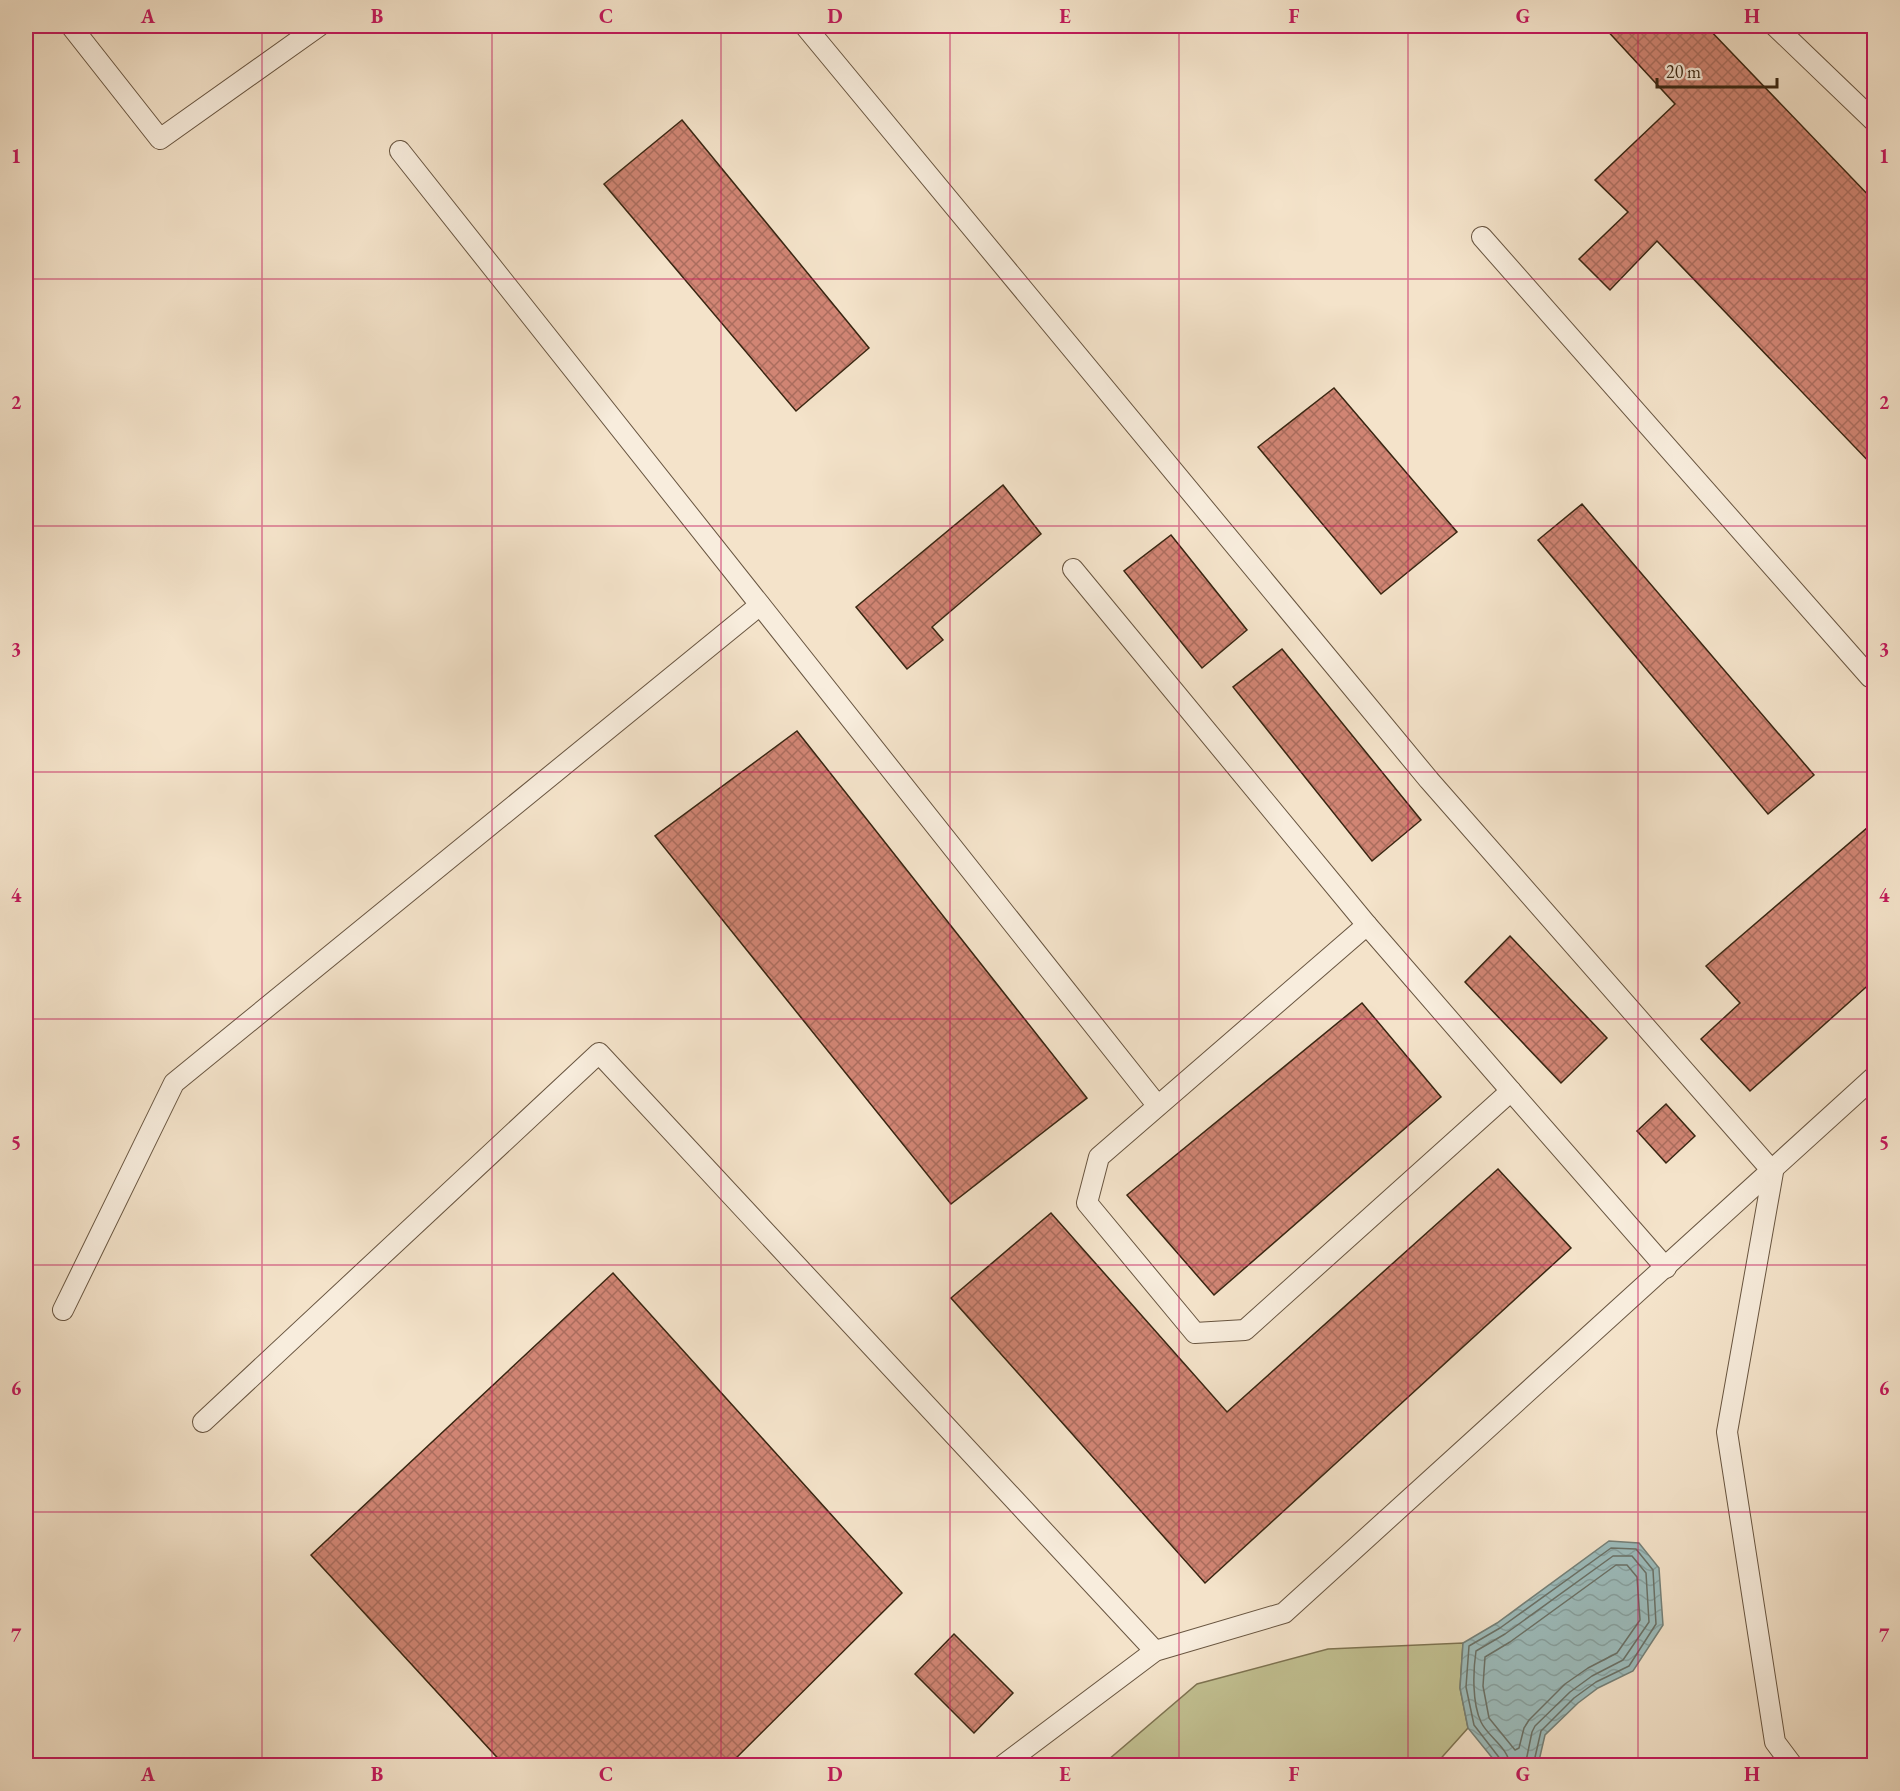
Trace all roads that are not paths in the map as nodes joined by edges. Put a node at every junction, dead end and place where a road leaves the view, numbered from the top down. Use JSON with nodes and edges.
{"nodes":[{"id":1,"x":71,"y":26,"type":"edge"},
{"id":2,"x":319,"y":26,"type":"edge"},
{"id":3,"x":805,"y":26,"type":"edge"},
{"id":4,"x":1775,"y":26,"type":"edge"},
{"id":5,"x":1875,"y":121,"type":"edge"},
{"id":6,"x":400,"y":151,"type":"dead end"},
{"id":7,"x":1482,"y":237,"type":"dead end"},
{"id":8,"x":1072,"y":569,"type":"dead end"},
{"id":9,"x":760,"y":604,"type":"junction"},
{"id":10,"x":1875,"y":676,"type":"edge"},
{"id":11,"x":1367,"y":925,"type":"junction"},
{"id":12,"x":1875,"y":1077,"type":"edge"},
{"id":13,"x":1511,"y":1091,"type":"junction"},
{"id":14,"x":1157,"y":1105,"type":"junction"},
{"id":15,"x":1773,"y":1172,"type":"junction"},
{"id":16,"x":1666,"y":1268,"type":"junction"},
{"id":17,"x":63,"y":1310,"type":"dead end"},
{"id":18,"x":202,"y":1422,"type":"dead end"},
{"id":19,"x":1155,"y":1651,"type":"junction"},
{"id":20,"x":1002,"y":1766,"type":"edge"},
{"id":21,"x":1793,"y":1766,"type":"edge"}],
"edges":[{"from":1,"to":2,"type":"lane"},
{"from":3,"to":15,"type":"lane"},
{"from":4,"to":5,"type":"lane"},
{"from":6,"to":9,"type":"lane"},
{"from":7,"to":10,"type":"lane"},
{"from":8,"to":11,"type":"lane"},
{"from":9,"to":14,"type":"lane"},
{"from":9,"to":17,"type":"lane"},
{"from":11,"to":13,"type":"lane"},
{"from":11,"to":14,"type":"lane"},
{"from":12,"to":15,"type":"lane"},
{"from":13,"to":14,"type":"lane"},
{"from":13,"to":16,"type":"lane"},
{"from":15,"to":16,"type":"lane"},
{"from":15,"to":21,"type":"lane"},
{"from":16,"to":19,"type":"lane"},
{"from":18,"to":19,"type":"lane"},
{"from":19,"to":20,"type":"lane"}]}
